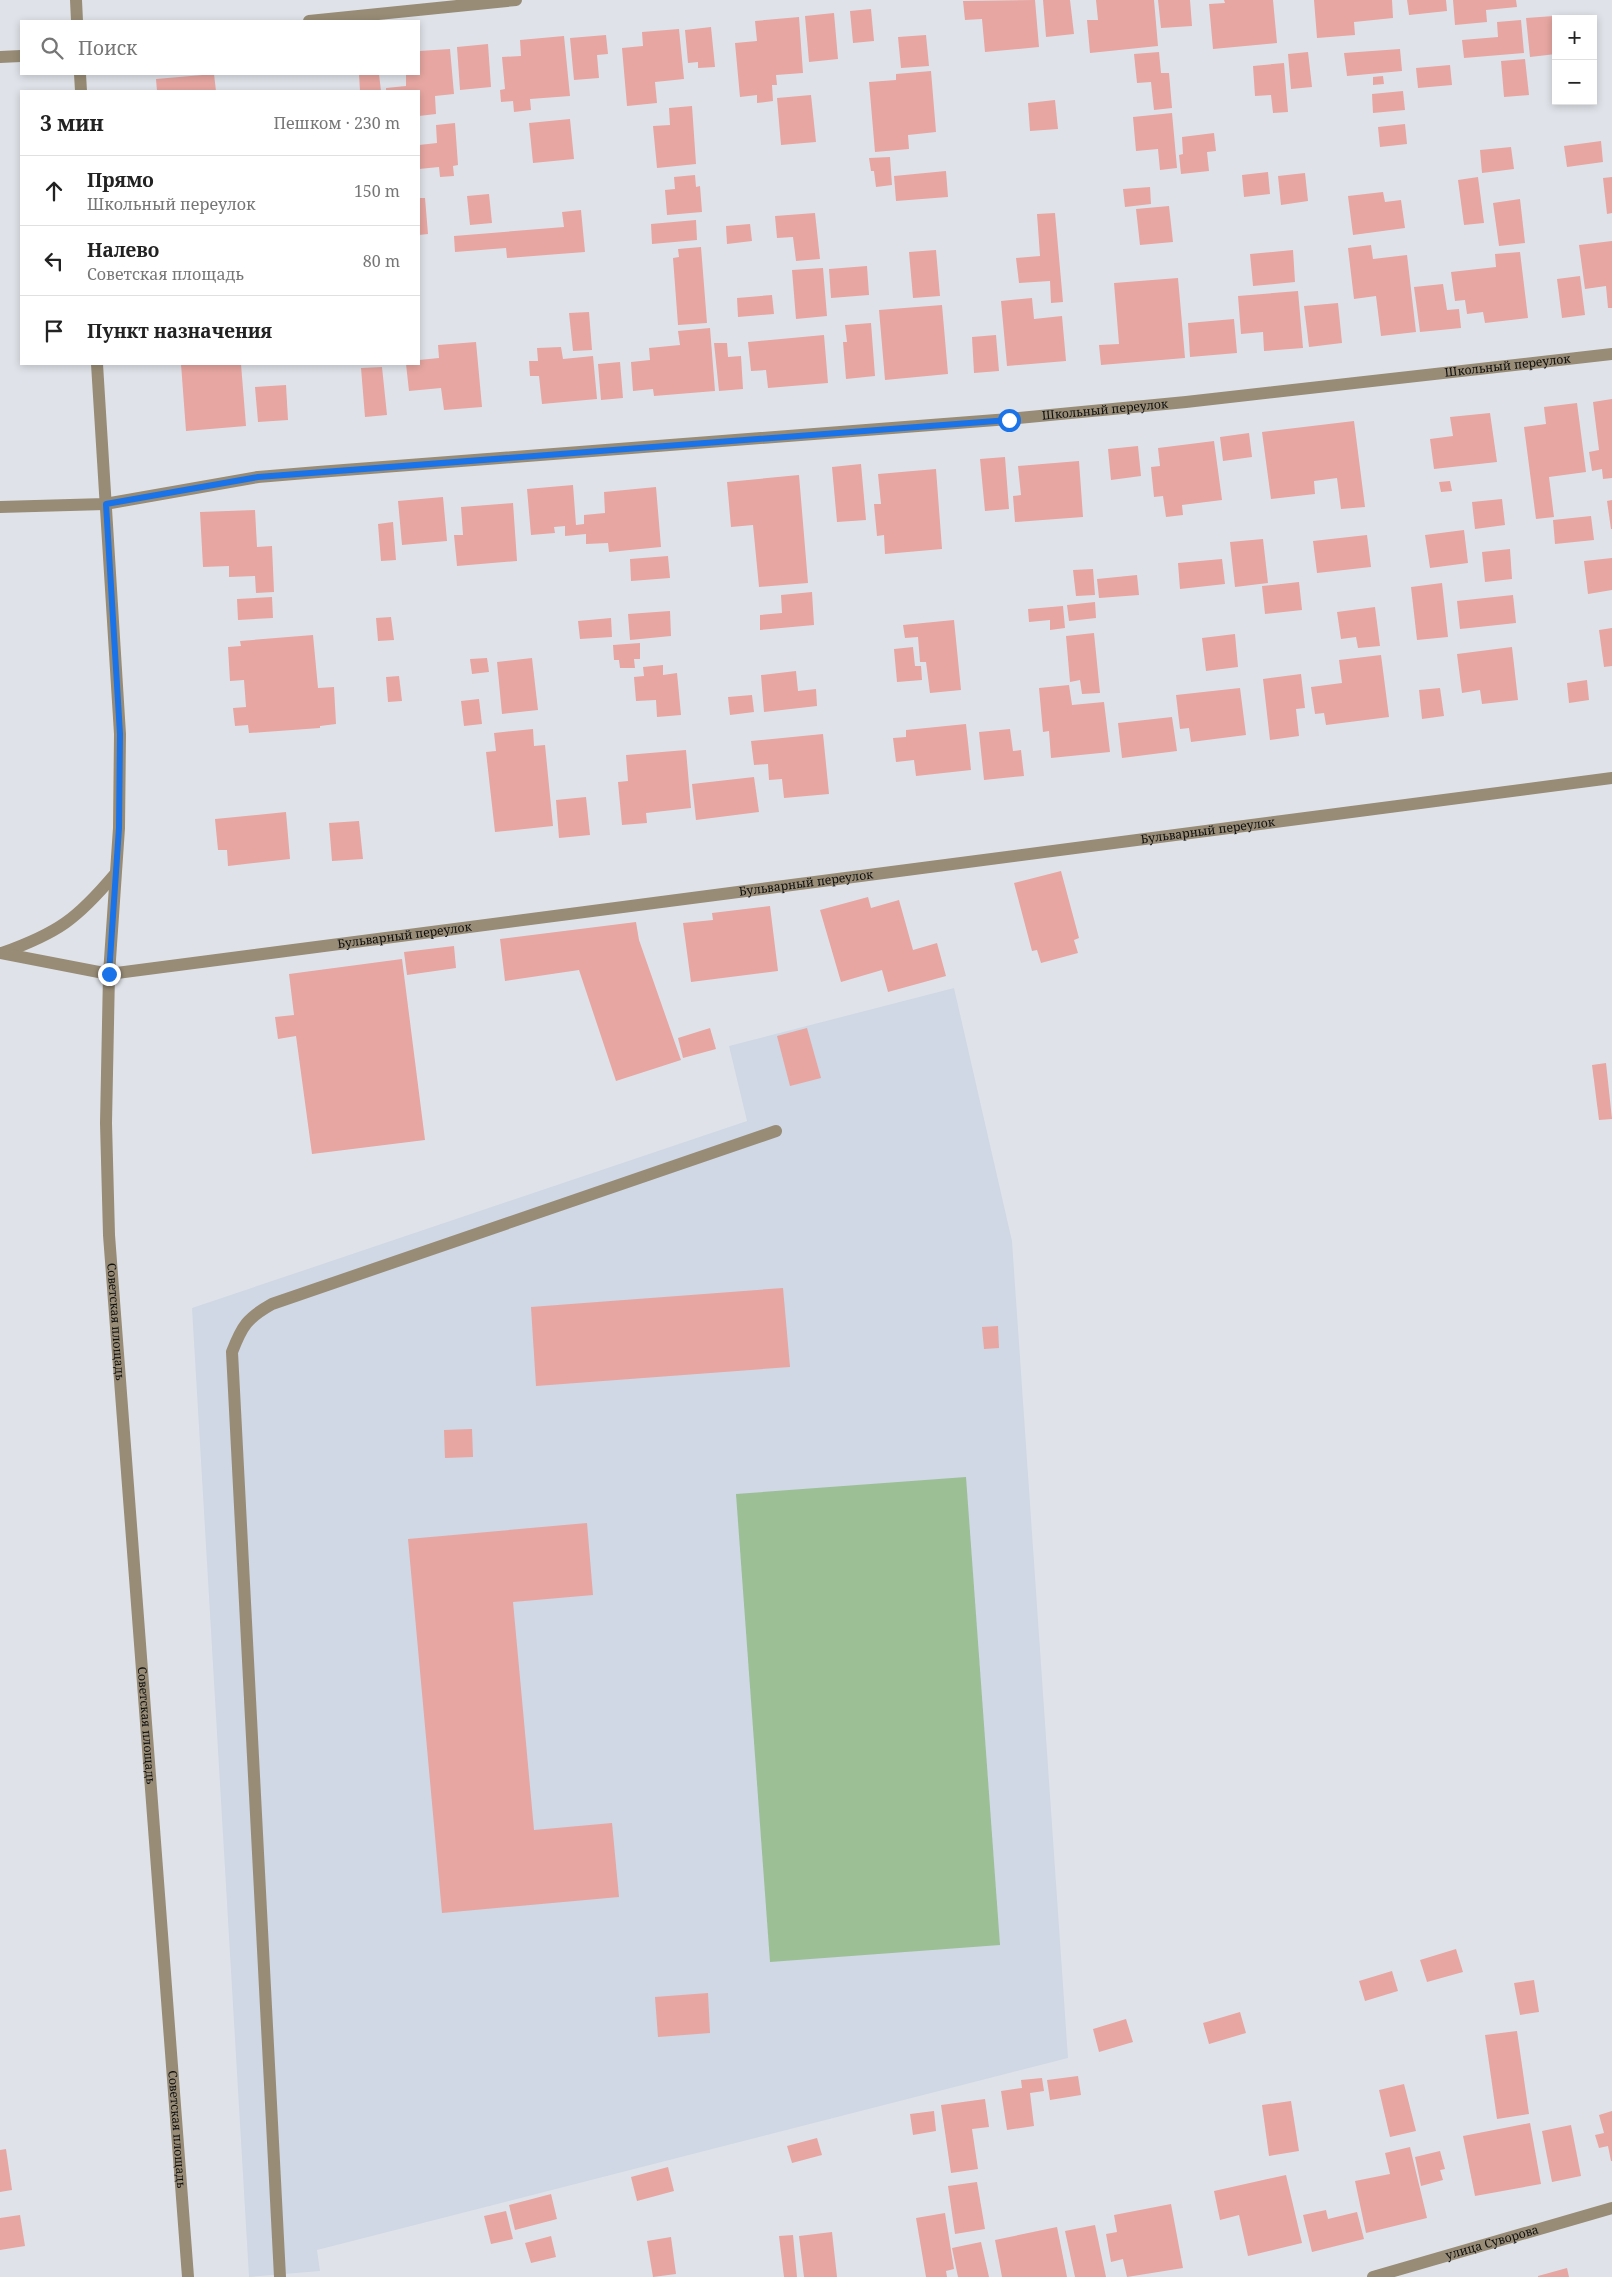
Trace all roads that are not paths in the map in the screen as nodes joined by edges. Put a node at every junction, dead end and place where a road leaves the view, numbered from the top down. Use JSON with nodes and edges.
{"nodes":[{"id":1,"x":76,"y":0,"type":"edge"},
{"id":2,"x":516,"y":0,"type":"edge"},
{"id":3,"x":77,"y":20,"type":"edge"},
{"id":4,"x":319,"y":20,"type":"edge"},
{"id":5,"x":20,"y":56,"type":"edge"},
{"id":6,"x":0,"y":57,"type":"edge"},
{"id":7,"x":80,"y":75,"type":"edge"},
{"id":8,"x":81,"y":90,"type":"edge"},
{"id":9,"x":1612,"y":354,"type":"edge"},
{"id":10,"x":97,"y":365,"type":"edge"},
{"id":11,"x":106,"y":504,"type":"junction"},
{"id":12,"x":0,"y":508,"type":"edge"},
{"id":13,"x":1612,"y":778,"type":"edge"},
{"id":14,"x":116,"y":874,"type":"junction"},
{"id":15,"x":1,"y":953,"type":"edge"},
{"id":16,"x":109,"y":974,"type":"junction"},
{"id":17,"x":776,"y":1131,"type":"dead end"},
{"id":18,"x":1612,"y":2208,"type":"edge"},
{"id":19,"x":188,"y":2277,"type":"edge"},
{"id":20,"x":280,"y":2277,"type":"edge"},
{"id":21,"x":1373,"y":2277,"type":"edge"}],
"edges":[{"from":1,"to":3,"type":"street"},
{"from":2,"to":4,"type":"street"},
{"from":5,"to":6,"type":"street"},
{"from":7,"to":8,"type":"street"},
{"from":9,"to":11,"type":"street","name":"Школьный переулок"},
{"from":10,"to":11,"type":"street","name":"Советская площадь"},
{"from":11,"to":12,"type":"street","name":"Школьный переулок"},
{"from":11,"to":14,"type":"street","name":"Советская площадь"},
{"from":13,"to":16,"type":"street","name":"Бульварный переулок"},
{"from":14,"to":15,"type":"street"},
{"from":14,"to":16,"type":"street","name":"Советская площадь"},
{"from":15,"to":16,"type":"street","name":"Бульварный переулок"},
{"from":16,"to":19,"type":"street","name":"Советская площадь"},
{"from":17,"to":20,"type":"street"},
{"from":18,"to":21,"type":"street","name":"улица Суворова"}]}
